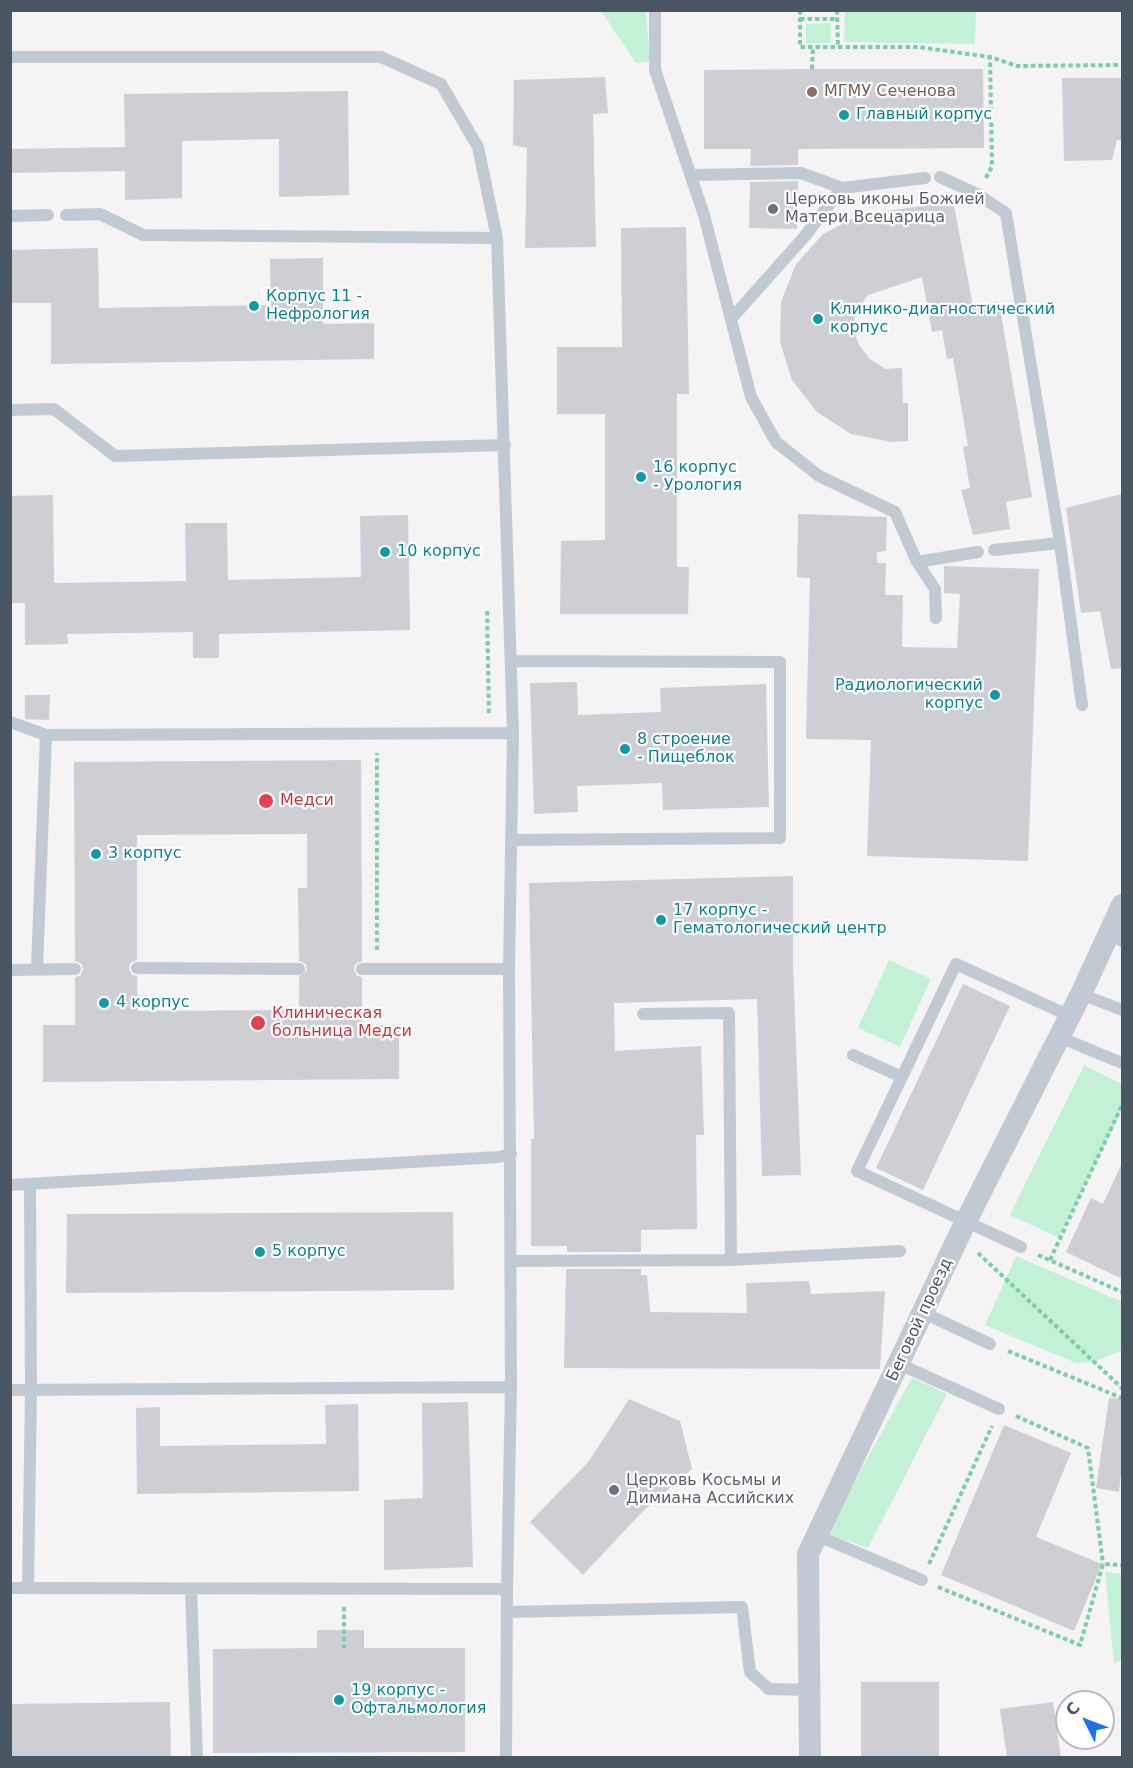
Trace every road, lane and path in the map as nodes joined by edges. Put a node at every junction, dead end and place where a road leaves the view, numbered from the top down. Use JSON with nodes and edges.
{"nodes":[{"id":1,"x":655,"y":10,"type":"edge"},
{"id":2,"x":800,"y":10,"type":"edge"},
{"id":3,"x":837,"y":10,"type":"edge"},
{"id":4,"x":837,"y":18,"type":"junction"},
{"id":5,"x":800,"y":19,"type":"junction"},
{"id":6,"x":813,"y":47,"type":"junction"},
{"id":7,"x":838,"y":47,"type":"junction"},
{"id":8,"x":10,"y":57,"type":"edge"},
{"id":9,"x":990,"y":57,"type":"junction"},
{"id":10,"x":1122,"y":65,"type":"edge"},
{"id":11,"x":812,"y":69,"type":"dead end"},
{"id":12,"x":690,"y":175,"type":"junction"},
{"id":13,"x":940,"y":177,"type":"dead end"},
{"id":14,"x":925,"y":178,"type":"dead end"},
{"id":15,"x":842,"y":188,"type":"junction"},
{"id":16,"x":977,"y":194,"type":"junction"},
{"id":17,"x":48,"y":215,"type":"dead end"},
{"id":18,"x":66,"y":215,"type":"dead end"},
{"id":19,"x":10,"y":216,"type":"edge"},
{"id":20,"x":497,"y":238,"type":"junction"},
{"id":21,"x":731,"y":319,"type":"junction"},
{"id":22,"x":10,"y":410,"type":"edge"},
{"id":23,"x":505,"y":445,"type":"junction"},
{"id":24,"x":1060,"y":543,"type":"junction"},
{"id":25,"x":994,"y":550,"type":"dead end"},
{"id":26,"x":978,"y":552,"type":"dead end"},
{"id":27,"x":917,"y":562,"type":"junction"},
{"id":28,"x":936,"y":618,"type":"dead end"},
{"id":29,"x":512,"y":661,"type":"junction"},
{"id":30,"x":1082,"y":705,"type":"dead end"},
{"id":31,"x":10,"y":722,"type":"edge"},
{"id":32,"x":513,"y":732,"type":"junction"},
{"id":33,"x":377,"y":733,"type":"junction"},
{"id":34,"x":46,"y":735,"type":"junction"},
{"id":35,"x":513,"y":840,"type":"junction"},
{"id":36,"x":1122,"y":905,"type":"edge"},
{"id":37,"x":1115,"y":937,"type":"edge"},
{"id":38,"x":38,"y":968,"type":"junction"},
{"id":39,"x":137,"y":968,"type":"dead end"},
{"id":40,"x":75,"y":969,"type":"dead end"},
{"id":41,"x":299,"y":969,"type":"dead end"},
{"id":42,"x":362,"y":969,"type":"dead end"},
{"id":43,"x":377,"y":969,"type":"junction"},
{"id":44,"x":509,"y":969,"type":"junction"},
{"id":45,"x":10,"y":970,"type":"edge"},
{"id":46,"x":1081,"y":994,"type":"junction"},
{"id":47,"x":1122,"y":1010,"type":"edge"},
{"id":48,"x":643,"y":1014,"type":"dead end"},
{"id":49,"x":1070,"y":1016,"type":"junction"},
{"id":50,"x":1059,"y":1037,"type":"junction"},
{"id":51,"x":853,"y":1055,"type":"dead end"},
{"id":52,"x":1122,"y":1064,"type":"edge"},
{"id":53,"x":902,"y":1077,"type":"junction"},
{"id":54,"x":1122,"y":1105,"type":"edge"},
{"id":55,"x":511,"y":1154,"type":"junction"},
{"id":56,"x":10,"y":1185,"type":"edge"},
{"id":57,"x":30,"y":1185,"type":"junction"},
{"id":58,"x":965,"y":1223,"type":"junction"},
{"id":59,"x":971,"y":1246,"type":"dead end"},
{"id":60,"x":1021,"y":1247,"type":"joint"},
{"id":61,"x":900,"y":1251,"type":"dead end"},
{"id":62,"x":731,"y":1260,"type":"junction"},
{"id":63,"x":1050,"y":1260,"type":"junction"},
{"id":64,"x":511,"y":1261,"type":"junction"},
{"id":65,"x":1122,"y":1292,"type":"edge"},
{"id":66,"x":924,"y":1313,"type":"junction"},
{"id":67,"x":990,"y":1344,"type":"joint"},
{"id":68,"x":899,"y":1364,"type":"junction"},
{"id":69,"x":511,"y":1387,"type":"junction"},
{"id":70,"x":1122,"y":1388,"type":"edge"},
{"id":71,"x":10,"y":1390,"type":"edge"},
{"id":72,"x":31,"y":1390,"type":"junction"},
{"id":73,"x":1122,"y":1398,"type":"edge"},
{"id":74,"x":999,"y":1409,"type":"junction"},
{"id":75,"x":818,"y":1536,"type":"junction"},
{"id":76,"x":1103,"y":1564,"type":"junction"},
{"id":77,"x":1122,"y":1565,"type":"edge"},
{"id":78,"x":922,"y":1580,"type":"junction"},
{"id":79,"x":10,"y":1588,"type":"edge"},
{"id":80,"x":28,"y":1588,"type":"junction"},
{"id":81,"x":191,"y":1588,"type":"junction"},
{"id":82,"x":344,"y":1589,"type":"junction"},
{"id":83,"x":507,"y":1589,"type":"junction"},
{"id":84,"x":507,"y":1612,"type":"junction"},
{"id":85,"x":344,"y":1648,"type":"dead end"},
{"id":86,"x":810,"y":1690,"type":"junction"},
{"id":87,"x":198,"y":1758,"type":"edge"},
{"id":88,"x":506,"y":1758,"type":"edge"},
{"id":89,"x":810,"y":1758,"type":"edge"}],
"edges":[{"from":1,"to":12,"type":"lane"},
{"from":2,"to":5,"type":"path"},
{"from":3,"to":4,"type":"path"},
{"from":4,"to":5,"type":"path"},
{"from":4,"to":7,"type":"path"},
{"from":5,"to":6,"type":"path"},
{"from":6,"to":7,"type":"path"},
{"from":6,"to":11,"type":"path"},
{"from":7,"to":9,"type":"path"},
{"from":8,"to":20,"type":"lane"},
{"from":9,"to":10,"type":"path"},
{"from":9,"to":16,"type":"path"},
{"from":12,"to":15,"type":"lane"},
{"from":12,"to":21,"type":"lane"},
{"from":13,"to":16,"type":"lane"},
{"from":14,"to":15,"type":"lane"},
{"from":15,"to":21,"type":"lane"},
{"from":16,"to":24,"type":"lane"},
{"from":17,"to":19,"type":"lane"},
{"from":18,"to":20,"type":"lane"},
{"from":20,"to":23,"type":"lane"},
{"from":21,"to":27,"type":"lane"},
{"from":22,"to":23,"type":"lane"},
{"from":23,"to":29,"type":"lane"},
{"from":24,"to":25,"type":"lane"},
{"from":24,"to":30,"type":"lane"},
{"from":26,"to":27,"type":"lane"},
{"from":27,"to":28,"type":"lane"},
{"from":29,"to":32,"type":"lane"},
{"from":29,"to":35,"type":"lane"},
{"from":31,"to":34,"type":"lane"},
{"from":32,"to":33,"type":"lane"},
{"from":32,"to":35,"type":"lane"},
{"from":33,"to":34,"type":"lane"},
{"from":33,"to":43,"type":"path"},
{"from":34,"to":38,"type":"lane"},
{"from":35,"to":44,"type":"lane"},
{"from":36,"to":37,"type":"street","name":"Беговой проезд"},
{"from":37,"to":46,"type":"street","name":"Беговой проезд"},
{"from":38,"to":40,"type":"lane"},
{"from":38,"to":45,"type":"lane"},
{"from":39,"to":41,"type":"lane"},
{"from":42,"to":43,"type":"lane"},
{"from":43,"to":44,"type":"lane"},
{"from":44,"to":55,"type":"lane"},
{"from":46,"to":47,"type":"lane"},
{"from":46,"to":49,"type":"street","name":"Беговой проезд"},
{"from":48,"to":62,"type":"lane"},
{"from":49,"to":50,"type":"street","name":"Беговой проезд"},
{"from":49,"to":53,"type":"lane"},
{"from":50,"to":52,"type":"lane"},
{"from":50,"to":58,"type":"street","name":"Беговой проезд"},
{"from":51,"to":53,"type":"lane"},
{"from":53,"to":58,"type":"lane"},
{"from":54,"to":63,"type":"path"},
{"from":55,"to":57,"type":"lane"},
{"from":55,"to":64,"type":"lane"},
{"from":56,"to":57,"type":"lane"},
{"from":57,"to":72,"type":"lane"},
{"from":58,"to":60,"type":"lane"},
{"from":58,"to":66,"type":"street","name":"Беговой проезд"},
{"from":59,"to":70,"type":"path"},
{"from":60,"to":63,"type":"path"},
{"from":61,"to":62,"type":"lane"},
{"from":62,"to":64,"type":"lane"},
{"from":63,"to":65,"type":"path"},
{"from":64,"to":69,"type":"lane"},
{"from":66,"to":67,"type":"lane"},
{"from":66,"to":68,"type":"street","name":"Беговой проезд"},
{"from":67,"to":73,"type":"path"},
{"from":68,"to":74,"type":"lane"},
{"from":68,"to":75,"type":"street","name":"Беговой проезд"},
{"from":69,"to":72,"type":"lane"},
{"from":69,"to":83,"type":"lane"},
{"from":71,"to":72,"type":"lane"},
{"from":72,"to":80,"type":"lane"},
{"from":74,"to":76,"type":"path"},
{"from":74,"to":78,"type":"path"},
{"from":75,"to":78,"type":"lane"},
{"from":75,"to":86,"type":"street","name":"Беговой проезд"},
{"from":76,"to":77,"type":"path"},
{"from":76,"to":78,"type":"path"},
{"from":79,"to":80,"type":"lane"},
{"from":80,"to":81,"type":"lane"},
{"from":81,"to":82,"type":"lane"},
{"from":81,"to":87,"type":"lane"},
{"from":82,"to":83,"type":"lane"},
{"from":82,"to":85,"type":"path"},
{"from":83,"to":84,"type":"lane"},
{"from":84,"to":86,"type":"lane"},
{"from":84,"to":88,"type":"lane"},
{"from":86,"to":89,"type":"street","name":"Беговой проезд"}]}
